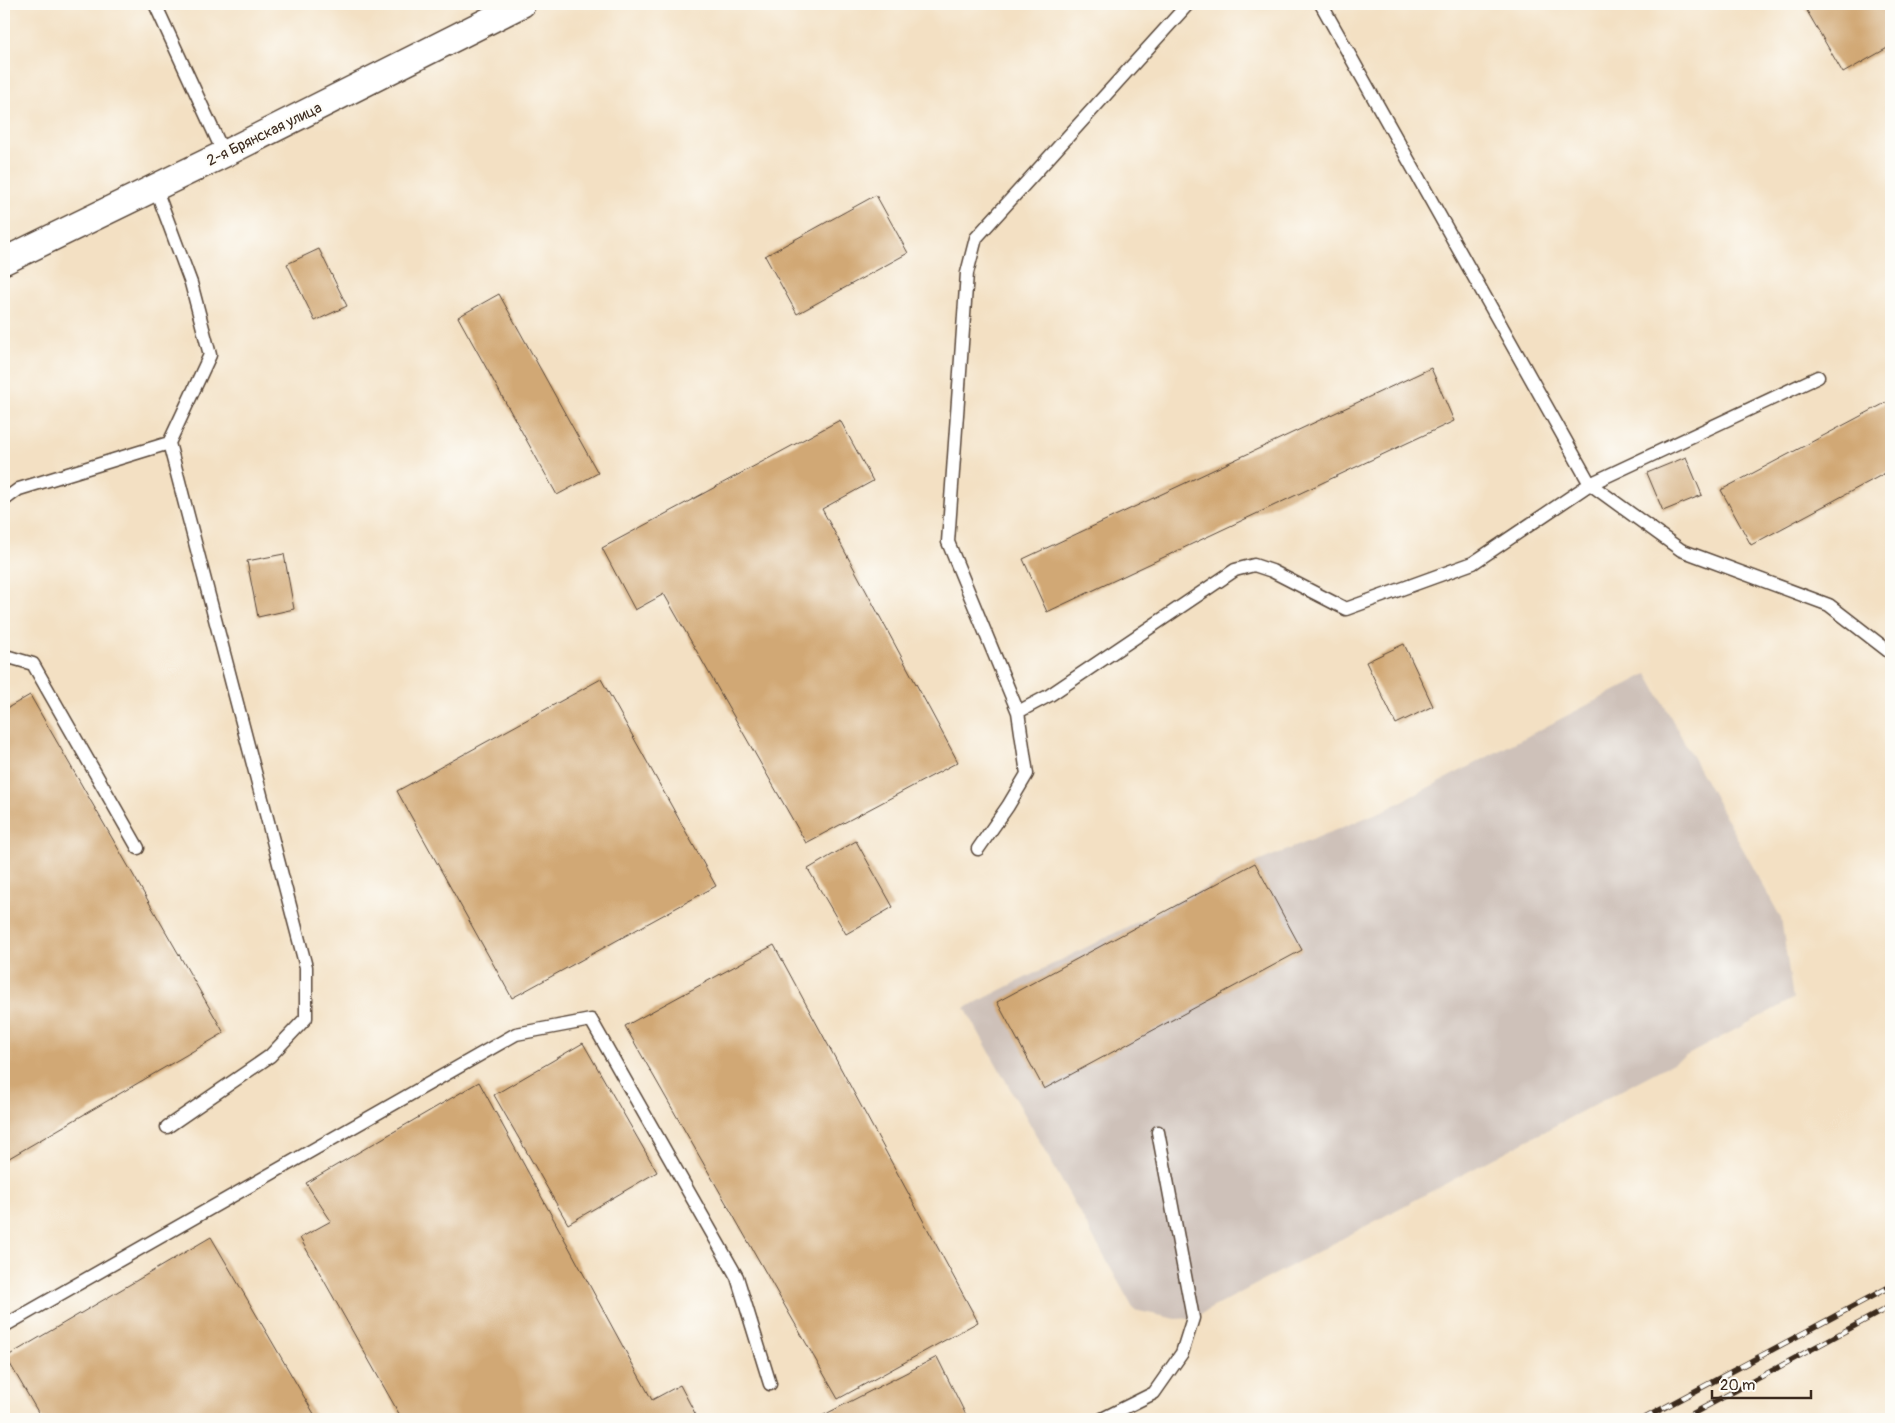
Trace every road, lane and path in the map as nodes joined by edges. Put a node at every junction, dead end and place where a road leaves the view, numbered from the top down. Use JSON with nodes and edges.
{"nodes":[{"id":1,"x":155,"y":4,"type":"edge"},
{"id":2,"x":1188,"y":4,"type":"edge"},
{"id":3,"x":1321,"y":4,"type":"edge"},
{"id":4,"x":515,"y":5,"type":"edge"},
{"id":5,"x":224,"y":154,"type":"junction"},
{"id":6,"x":155,"y":187,"type":"junction"},
{"id":7,"x":4,"y":261,"type":"edge"},
{"id":8,"x":1818,"y":377,"type":"dead end"},
{"id":9,"x":169,"y":443,"type":"junction"},
{"id":10,"x":1590,"y":484,"type":"junction"},
{"id":11,"x":4,"y":500,"type":"edge"},
{"id":12,"x":1891,"y":653,"type":"edge"},
{"id":13,"x":4,"y":660,"type":"edge"},
{"id":14,"x":1018,"y":712,"type":"junction"},
{"id":15,"x":138,"y":848,"type":"dead end"},
{"id":16,"x":978,"y":849,"type":"dead end"},
{"id":17,"x":168,"y":1127,"type":"dead end"},
{"id":18,"x":1158,"y":1132,"type":"dead end"},
{"id":19,"x":4,"y":1326,"type":"edge"},
{"id":20,"x":770,"y":1384,"type":"dead end"},
{"id":21,"x":1102,"y":1419,"type":"edge"}],
"edges":[{"from":1,"to":5,"type":"lane"},
{"from":2,"to":14,"type":"lane"},
{"from":3,"to":10,"type":"lane"},
{"from":4,"to":5,"type":"street","name":"2-я Брянская улица"},
{"from":5,"to":6,"type":"street","name":"2-я Брянская улица"},
{"from":6,"to":7,"type":"street","name":"2-я Брянская улица"},
{"from":6,"to":9,"type":"lane"},
{"from":8,"to":10,"type":"lane"},
{"from":9,"to":11,"type":"lane"},
{"from":9,"to":17,"type":"lane"},
{"from":10,"to":12,"type":"lane"},
{"from":10,"to":14,"type":"lane"},
{"from":13,"to":15,"type":"lane"},
{"from":14,"to":16,"type":"lane"},
{"from":18,"to":21,"type":"lane"},
{"from":19,"to":20,"type":"lane"}]}
